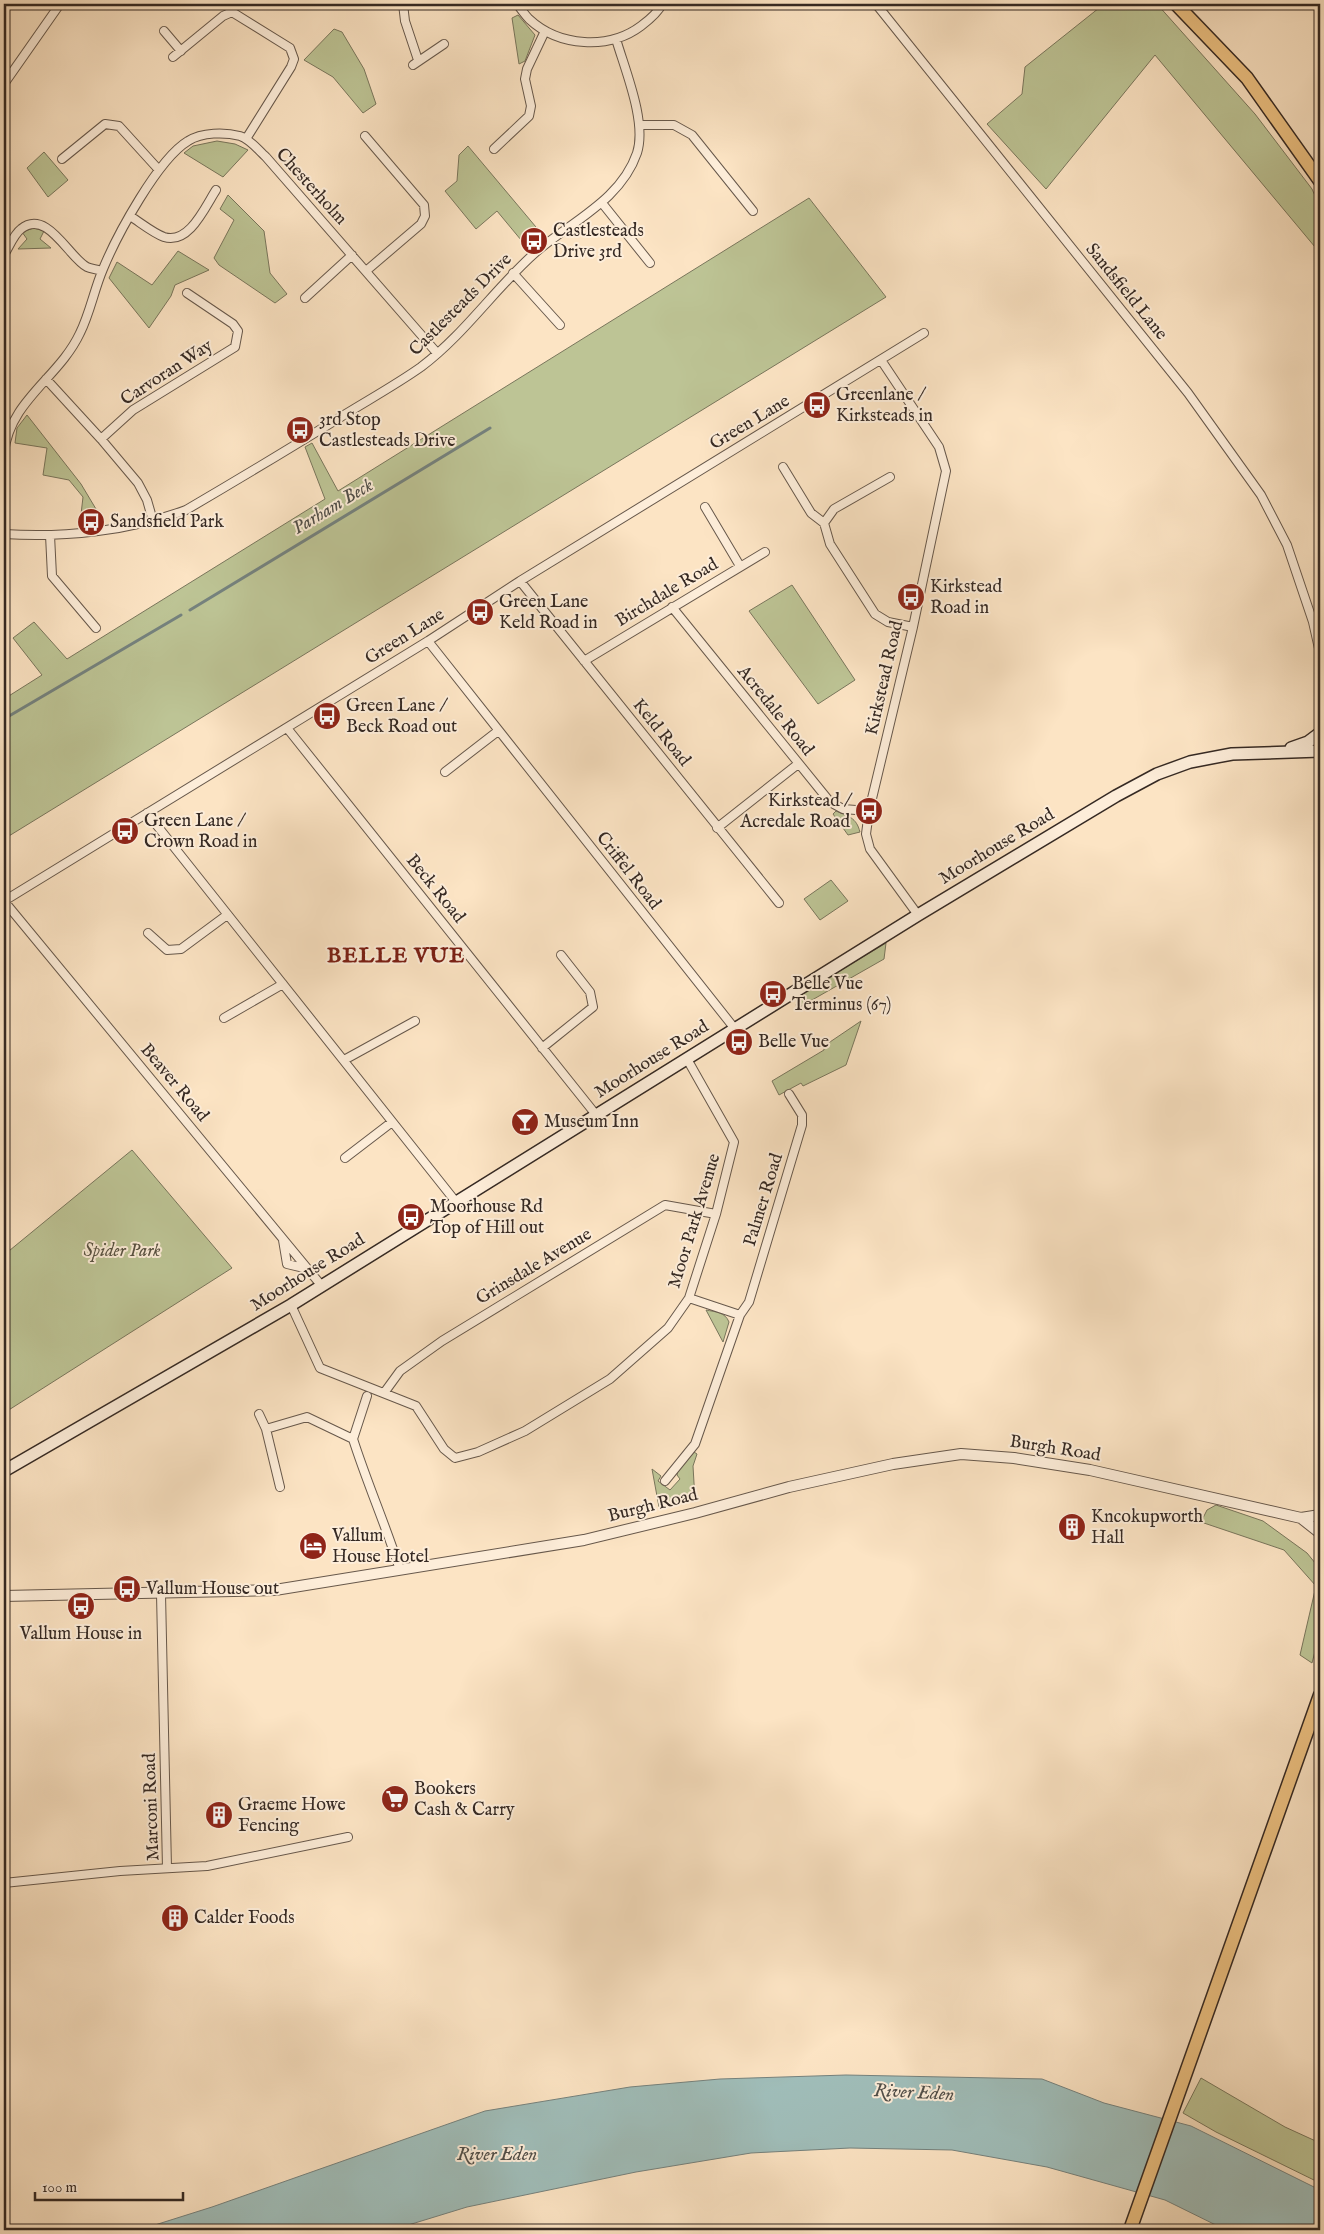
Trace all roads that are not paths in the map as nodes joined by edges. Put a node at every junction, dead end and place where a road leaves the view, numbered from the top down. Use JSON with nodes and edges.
{"nodes":[{"id":1,"x":60,"y":4,"type":"edge"},
{"id":2,"x":403,"y":4,"type":"edge"},
{"id":3,"x":517,"y":4,"type":"edge"},
{"id":4,"x":662,"y":4,"type":"edge"},
{"id":5,"x":876,"y":4,"type":"edge"},
{"id":6,"x":1176,"y":4,"type":"edge"},
{"id":7,"x":164,"y":31,"type":"dead end"},
{"id":8,"x":545,"y":31,"type":"junction"},
{"id":9,"x":616,"y":39,"type":"junction"},
{"id":10,"x":444,"y":44,"type":"dead end"},
{"id":11,"x":181,"y":51,"type":"junction"},
{"id":12,"x":173,"y":58,"type":"dead end"},
{"id":13,"x":4,"y":84,"type":"edge"},
{"id":14,"x":641,"y":125,"type":"junction"},
{"id":15,"x":365,"y":136,"type":"dead end"},
{"id":16,"x":246,"y":139,"type":"junction"},
{"id":17,"x":494,"y":149,"type":"dead end"},
{"id":18,"x":62,"y":159,"type":"dead end"},
{"id":19,"x":159,"y":170,"type":"junction"},
{"id":20,"x":1320,"y":181,"type":"edge"},
{"id":21,"x":216,"y":190,"type":"dead end"},
{"id":22,"x":602,"y":203,"type":"junction"},
{"id":23,"x":753,"y":211,"type":"dead end"},
{"id":24,"x":130,"y":216,"type":"junction"},
{"id":25,"x":4,"y":255,"type":"edge"},
{"id":26,"x":352,"y":255,"type":"junction"},
{"id":27,"x":650,"y":263,"type":"dead end"},
{"id":28,"x":102,"y":271,"type":"junction"},
{"id":29,"x":366,"y":271,"type":"junction"},
{"id":30,"x":512,"y":273,"type":"junction"},
{"id":31,"x":187,"y":292,"type":"dead end"},
{"id":32,"x":305,"y":298,"type":"dead end"},
{"id":33,"x":560,"y":325,"type":"dead end"},
{"id":34,"x":924,"y":333,"type":"dead end"},
{"id":35,"x":437,"y":353,"type":"junction"},
{"id":36,"x":882,"y":360,"type":"junction"},
{"id":37,"x":46,"y":379,"type":"junction"},
{"id":38,"x":101,"y":439,"type":"junction"},
{"id":39,"x":4,"y":451,"type":"edge"},
{"id":40,"x":783,"y":467,"type":"dead end"},
{"id":41,"x":890,"y":477,"type":"dead end"},
{"id":42,"x":705,"y":506,"type":"dead end"},
{"id":43,"x":153,"y":521,"type":"junction"},
{"id":44,"x":824,"y":522,"type":"junction"},
{"id":45,"x":4,"y":534,"type":"edge"},
{"id":46,"x":50,"y":535,"type":"junction"},
{"id":47,"x":765,"y":552,"type":"dead end"},
{"id":48,"x":740,"y":566,"type":"junction"},
{"id":49,"x":520,"y":581,"type":"junction"},
{"id":50,"x":672,"y":607,"type":"junction"},
{"id":51,"x":1313,"y":622,"type":"junction"},
{"id":52,"x":96,"y":628,"type":"dead end"},
{"id":53,"x":913,"y":628,"type":"junction"},
{"id":54,"x":1320,"y":634,"type":"edge"},
{"id":55,"x":428,"y":641,"type":"junction"},
{"id":56,"x":1320,"y":653,"type":"edge"},
{"id":57,"x":584,"y":661,"type":"junction"},
{"id":58,"x":287,"y":728,"type":"junction"},
{"id":59,"x":498,"y":731,"type":"junction"},
{"id":60,"x":1320,"y":732,"type":"edge"},
{"id":61,"x":1282,"y":751,"type":"junction"},
{"id":62,"x":1320,"y":751,"type":"edge"},
{"id":63,"x":798,"y":764,"type":"junction"},
{"id":64,"x":445,"y":772,"type":"dead end"},
{"id":65,"x":869,"y":811,"type":"junction"},
{"id":66,"x":147,"y":813,"type":"junction"},
{"id":67,"x":717,"y":828,"type":"junction"},
{"id":68,"x":4,"y":901,"type":"edge"},
{"id":69,"x":779,"y":903,"type":"dead end"},
{"id":70,"x":228,"y":914,"type":"junction"},
{"id":71,"x":918,"y":915,"type":"junction"},
{"id":72,"x":148,"y":933,"type":"dead end"},
{"id":73,"x":561,"y":955,"type":"dead end"},
{"id":74,"x":283,"y":984,"type":"junction"},
{"id":75,"x":224,"y":1018,"type":"dead end"},
{"id":76,"x":415,"y":1021,"type":"dead end"},
{"id":77,"x":735,"y":1029,"type":"junction"},
{"id":78,"x":542,"y":1048,"type":"junction"},
{"id":79,"x":687,"y":1059,"type":"junction"},
{"id":80,"x":344,"y":1060,"type":"junction"},
{"id":81,"x":789,"y":1094,"type":"dead end"},
{"id":82,"x":597,"y":1116,"type":"junction"},
{"id":83,"x":392,"y":1122,"type":"junction"},
{"id":84,"x":345,"y":1158,"type":"dead end"},
{"id":85,"x":456,"y":1202,"type":"junction"},
{"id":86,"x":716,"y":1214,"type":"junction"},
{"id":87,"x":283,"y":1239,"type":"junction"},
{"id":88,"x":308,"y":1269,"type":"junction"},
{"id":89,"x":320,"y":1285,"type":"junction"},
{"id":90,"x":690,"y":1298,"type":"junction"},
{"id":91,"x":291,"y":1305,"type":"junction"},
{"id":92,"x":740,"y":1315,"type":"junction"},
{"id":93,"x":384,"y":1393,"type":"junction"},
{"id":94,"x":367,"y":1396,"type":"dead end"},
{"id":95,"x":259,"y":1414,"type":"dead end"},
{"id":96,"x":266,"y":1429,"type":"junction"},
{"id":97,"x":353,"y":1438,"type":"junction"},
{"id":98,"x":4,"y":1471,"type":"edge"},
{"id":99,"x":665,"y":1481,"type":"dead end"},
{"id":100,"x":280,"y":1487,"type":"dead end"},
{"id":101,"x":1320,"y":1515,"type":"edge"},
{"id":102,"x":1302,"y":1518,"type":"junction"},
{"id":103,"x":1320,"y":1532,"type":"edge"},
{"id":104,"x":400,"y":1570,"type":"junction"},
{"id":105,"x":161,"y":1594,"type":"junction"},
{"id":106,"x":4,"y":1596,"type":"edge"},
{"id":107,"x":1320,"y":1695,"type":"edge"},
{"id":108,"x":348,"y":1837,"type":"dead end"},
{"id":109,"x":167,"y":1868,"type":"junction"},
{"id":110,"x":4,"y":1883,"type":"edge"},
{"id":111,"x":1130,"y":2230,"type":"edge"}],
"edges":[{"from":1,"to":13,"type":"street"},
{"from":2,"to":10,"type":"street"},
{"from":3,"to":8,"type":"street"},
{"from":4,"to":9,"type":"street"},
{"from":5,"to":51,"type":"street","name":"Sandsfield Lane"},
{"from":6,"to":20,"type":"highway"},
{"from":7,"to":11,"type":"street"},
{"from":8,"to":9,"type":"street"},
{"from":8,"to":17,"type":"street"},
{"from":9,"to":14,"type":"street","name":"Castlesteads Drive"},
{"from":11,"to":12,"type":"street"},
{"from":11,"to":16,"type":"street"},
{"from":14,"to":22,"type":"street","name":"Castlesteads Drive"},
{"from":14,"to":23,"type":"street"},
{"from":15,"to":29,"type":"street"},
{"from":16,"to":19,"type":"street"},
{"from":16,"to":26,"type":"street","name":"Chesterholm"},
{"from":18,"to":19,"type":"street"},
{"from":19,"to":24,"type":"street"},
{"from":21,"to":24,"type":"street"},
{"from":22,"to":27,"type":"street"},
{"from":22,"to":30,"type":"street","name":"Castlesteads Drive"},
{"from":24,"to":28,"type":"street"},
{"from":25,"to":28,"type":"street"},
{"from":26,"to":29,"type":"street","name":"Chesterholm"},
{"from":26,"to":32,"type":"street"},
{"from":28,"to":37,"type":"street"},
{"from":29,"to":35,"type":"street","name":"Chesterholm"},
{"from":30,"to":33,"type":"street"},
{"from":30,"to":35,"type":"street","name":"Castlesteads Drive"},
{"from":31,"to":38,"type":"street","name":"Carvoran Way"},
{"from":34,"to":36,"type":"street","name":"Green Lane"},
{"from":35,"to":43,"type":"street","name":"Castlesteads Drive"},
{"from":36,"to":49,"type":"street","name":"Green Lane"},
{"from":36,"to":53,"type":"street","name":"Kirkstead Road"},
{"from":37,"to":38,"type":"street"},
{"from":37,"to":39,"type":"street"},
{"from":38,"to":43,"type":"street"},
{"from":40,"to":44,"type":"street"},
{"from":41,"to":44,"type":"street"},
{"from":42,"to":48,"type":"street","name":"Birchdale Road"},
{"from":43,"to":46,"type":"street","name":"Castlesteads Drive"},
{"from":44,"to":53,"type":"street"},
{"from":45,"to":46,"type":"street","name":"Castlesteads Drive"},
{"from":46,"to":52,"type":"street"},
{"from":47,"to":48,"type":"street","name":"Birchdale Road"},
{"from":48,"to":50,"type":"street","name":"Birchdale Road"},
{"from":49,"to":55,"type":"street","name":"Green Lane"},
{"from":49,"to":57,"type":"street","name":"Keld Road"},
{"from":50,"to":57,"type":"street","name":"Birchdale Road"},
{"from":50,"to":63,"type":"street","name":"Acredale Road"},
{"from":51,"to":54,"type":"street"},
{"from":51,"to":56,"type":"street"},
{"from":53,"to":65,"type":"street","name":"Kirkstead Road"},
{"from":55,"to":58,"type":"street","name":"Green Lane"},
{"from":55,"to":59,"type":"street","name":"Criffel Road"},
{"from":57,"to":67,"type":"street","name":"Keld Road"},
{"from":58,"to":66,"type":"street","name":"Green Lane"},
{"from":58,"to":78,"type":"street","name":"Beck Road"},
{"from":59,"to":64,"type":"street"},
{"from":59,"to":77,"type":"street","name":"Criffel Road"},
{"from":60,"to":61,"type":"main road","name":"Moorhouse Road"},
{"from":61,"to":62,"type":"main road","name":"Moorhouse Road"},
{"from":61,"to":71,"type":"main road","name":"Moorhouse Road"},
{"from":63,"to":65,"type":"street","name":"Acredale Road"},
{"from":63,"to":67,"type":"street"},
{"from":65,"to":71,"type":"street","name":"Kirkstead Road"},
{"from":66,"to":68,"type":"street","name":"Green Lane"},
{"from":66,"to":70,"type":"street"},
{"from":67,"to":69,"type":"street","name":"Keld Road"},
{"from":68,"to":87,"type":"street","name":"Beaver Road"},
{"from":70,"to":72,"type":"street"},
{"from":70,"to":74,"type":"street"},
{"from":71,"to":77,"type":"main road","name":"Moorhouse Road"},
{"from":73,"to":78,"type":"street"},
{"from":74,"to":75,"type":"street"},
{"from":74,"to":80,"type":"street"},
{"from":76,"to":80,"type":"street"},
{"from":77,"to":79,"type":"main road","name":"Moorhouse Road"},
{"from":78,"to":82,"type":"street","name":"Beck Road"},
{"from":79,"to":82,"type":"main road","name":"Moorhouse Road"},
{"from":79,"to":86,"type":"street","name":"Moor Park Avenue"},
{"from":80,"to":83,"type":"street"},
{"from":81,"to":92,"type":"street","name":"Palmer Road"},
{"from":82,"to":85,"type":"main road","name":"Moorhouse Road"},
{"from":83,"to":84,"type":"street"},
{"from":83,"to":85,"type":"street"},
{"from":85,"to":89,"type":"main road","name":"Moorhouse Road"},
{"from":86,"to":90,"type":"street","name":"Moor Park Avenue"},
{"from":86,"to":93,"type":"street","name":"Grinsdale Avenue"},
{"from":87,"to":88,"type":"street","name":"Beaver Road"},
{"from":87,"to":88,"type":"street"},
{"from":88,"to":89,"type":"street","name":"Beaver Road"},
{"from":89,"to":91,"type":"main road","name":"Moorhouse Road"},
{"from":90,"to":92,"type":"street"},
{"from":90,"to":93,"type":"street","name":"Moor Park Avenue"},
{"from":91,"to":93,"type":"street","name":"Moor Park Avenue"},
{"from":91,"to":98,"type":"main road","name":"Moorhouse Road"},
{"from":92,"to":99,"type":"street","name":"Palmer Road"},
{"from":94,"to":97,"type":"street"},
{"from":95,"to":96,"type":"street"},
{"from":96,"to":97,"type":"street"},
{"from":96,"to":100,"type":"street"},
{"from":97,"to":104,"type":"street"},
{"from":101,"to":102,"type":"street","name":"Burgh Road"},
{"from":102,"to":103,"type":"street","name":"Burgh Road"},
{"from":102,"to":104,"type":"street","name":"Burgh Road"},
{"from":104,"to":105,"type":"street","name":"Burgh Road"},
{"from":105,"to":106,"type":"street","name":"Burgh Road"},
{"from":105,"to":109,"type":"street","name":"Marconi Road"},
{"from":107,"to":111,"type":"highway"},
{"from":108,"to":109,"type":"street","name":"Marconi Road"},
{"from":109,"to":110,"type":"street"}]}
